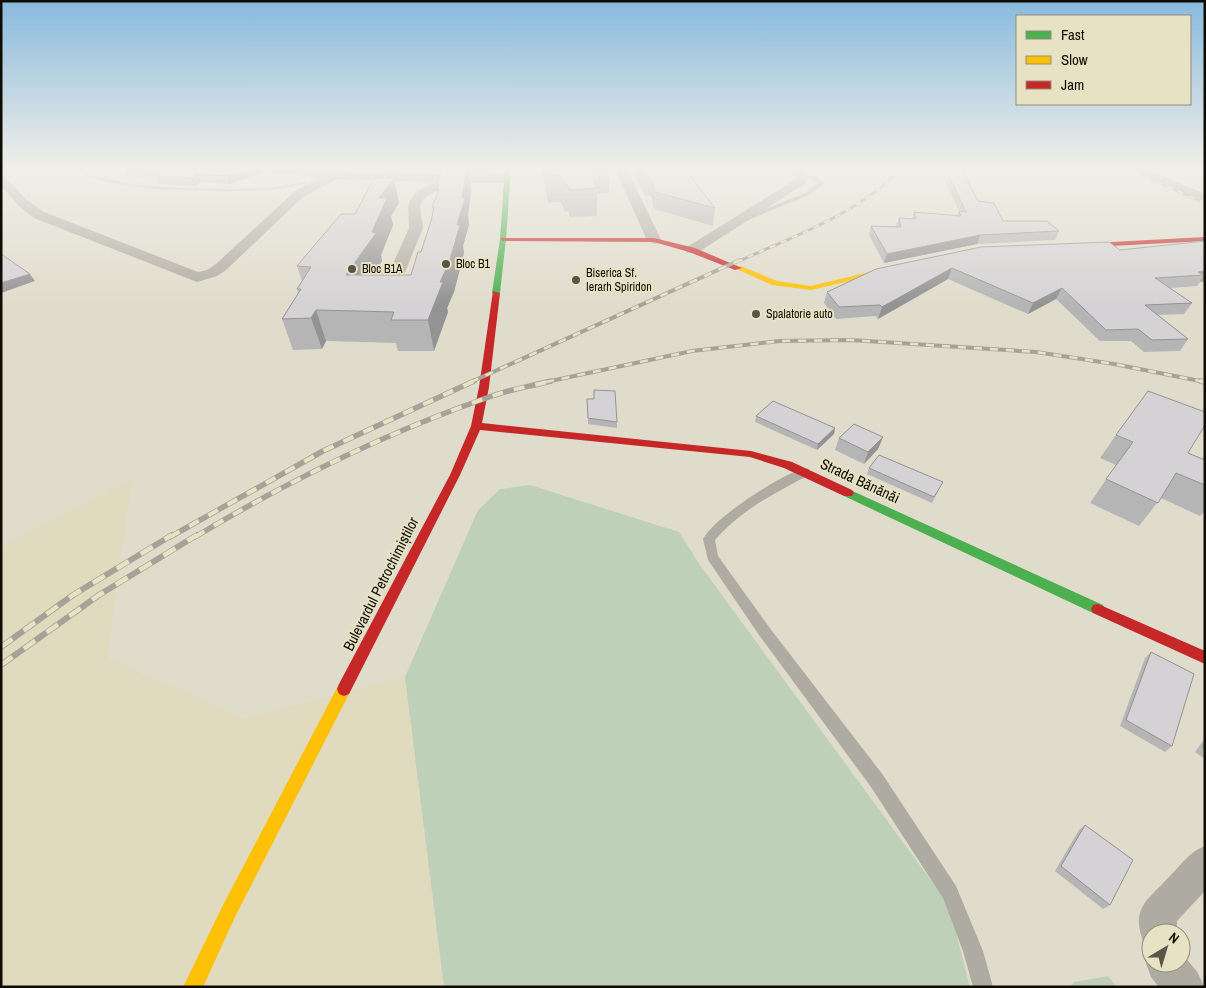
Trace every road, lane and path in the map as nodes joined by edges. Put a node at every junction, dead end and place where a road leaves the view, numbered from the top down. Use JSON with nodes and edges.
{"nodes":[{"id":1,"x":36,"y":213,"type":"edge"},
{"id":2,"x":279,"y":213,"type":"edge"},
{"id":3,"x":415,"y":213,"type":"edge"},
{"id":4,"x":504,"y":213,"type":"edge"},
{"id":5,"x":641,"y":213,"type":"edge"},
{"id":6,"x":749,"y":213,"type":"edge"},
{"id":7,"x":763,"y":213,"type":"edge"},
{"id":8,"x":732,"y":224,"type":"junction"},
{"id":9,"x":503,"y":239,"type":"junction"},
{"id":10,"x":654,"y":240,"type":"junction"},
{"id":11,"x":1205,"y":240,"type":"edge"},
{"id":12,"x":1062,"y":246,"type":"edge"},
{"id":13,"x":692,"y":250,"type":"junction"},
{"id":14,"x":909,"y":264,"type":"edge"},
{"id":15,"x":394,"y":282,"type":"edge"},
{"id":16,"x":476,"y":426,"type":"junction"},
{"id":17,"x":805,"y":472,"type":"junction"},
{"id":18,"x":1205,"y":658,"type":"edge"},
{"id":19,"x":1205,"y":863,"type":"edge"},
{"id":20,"x":1158,"y":923,"type":"edge"},
{"id":21,"x":1173,"y":973,"type":"edge"},
{"id":22,"x":193,"y":987,"type":"edge"},
{"id":23,"x":983,"y":987,"type":"edge"},
{"id":24,"x":1184,"y":987,"type":"edge"}],
"edges":[{"from":1,"to":2,"type":"street"},
{"from":3,"to":15,"type":"street"},
{"from":4,"to":9,"type":"street","name":"Bulevardul Petrochimiștilor"},
{"from":5,"to":10,"type":"street"},
{"from":6,"to":8,"type":"street"},
{"from":7,"to":8,"type":"lane"},
{"from":8,"to":13,"type":"street"},
{"from":9,"to":10,"type":"street"},
{"from":9,"to":16,"type":"street","name":"Bulevardul Petrochimiștilor"},
{"from":10,"to":13,"type":"street"},
{"from":11,"to":12,"type":"street"},
{"from":13,"to":14,"type":"street"},
{"from":16,"to":17,"type":"street","name":"Strada Bănănăi"},
{"from":16,"to":22,"type":"street","name":"Bulevardul Petrochimiștilor"},
{"from":17,"to":18,"type":"street","name":"Strada Bănănăi"},
{"from":17,"to":23,"type":"lane"},
{"from":19,"to":20,"type":"street"},
{"from":21,"to":24,"type":"street"}]}
